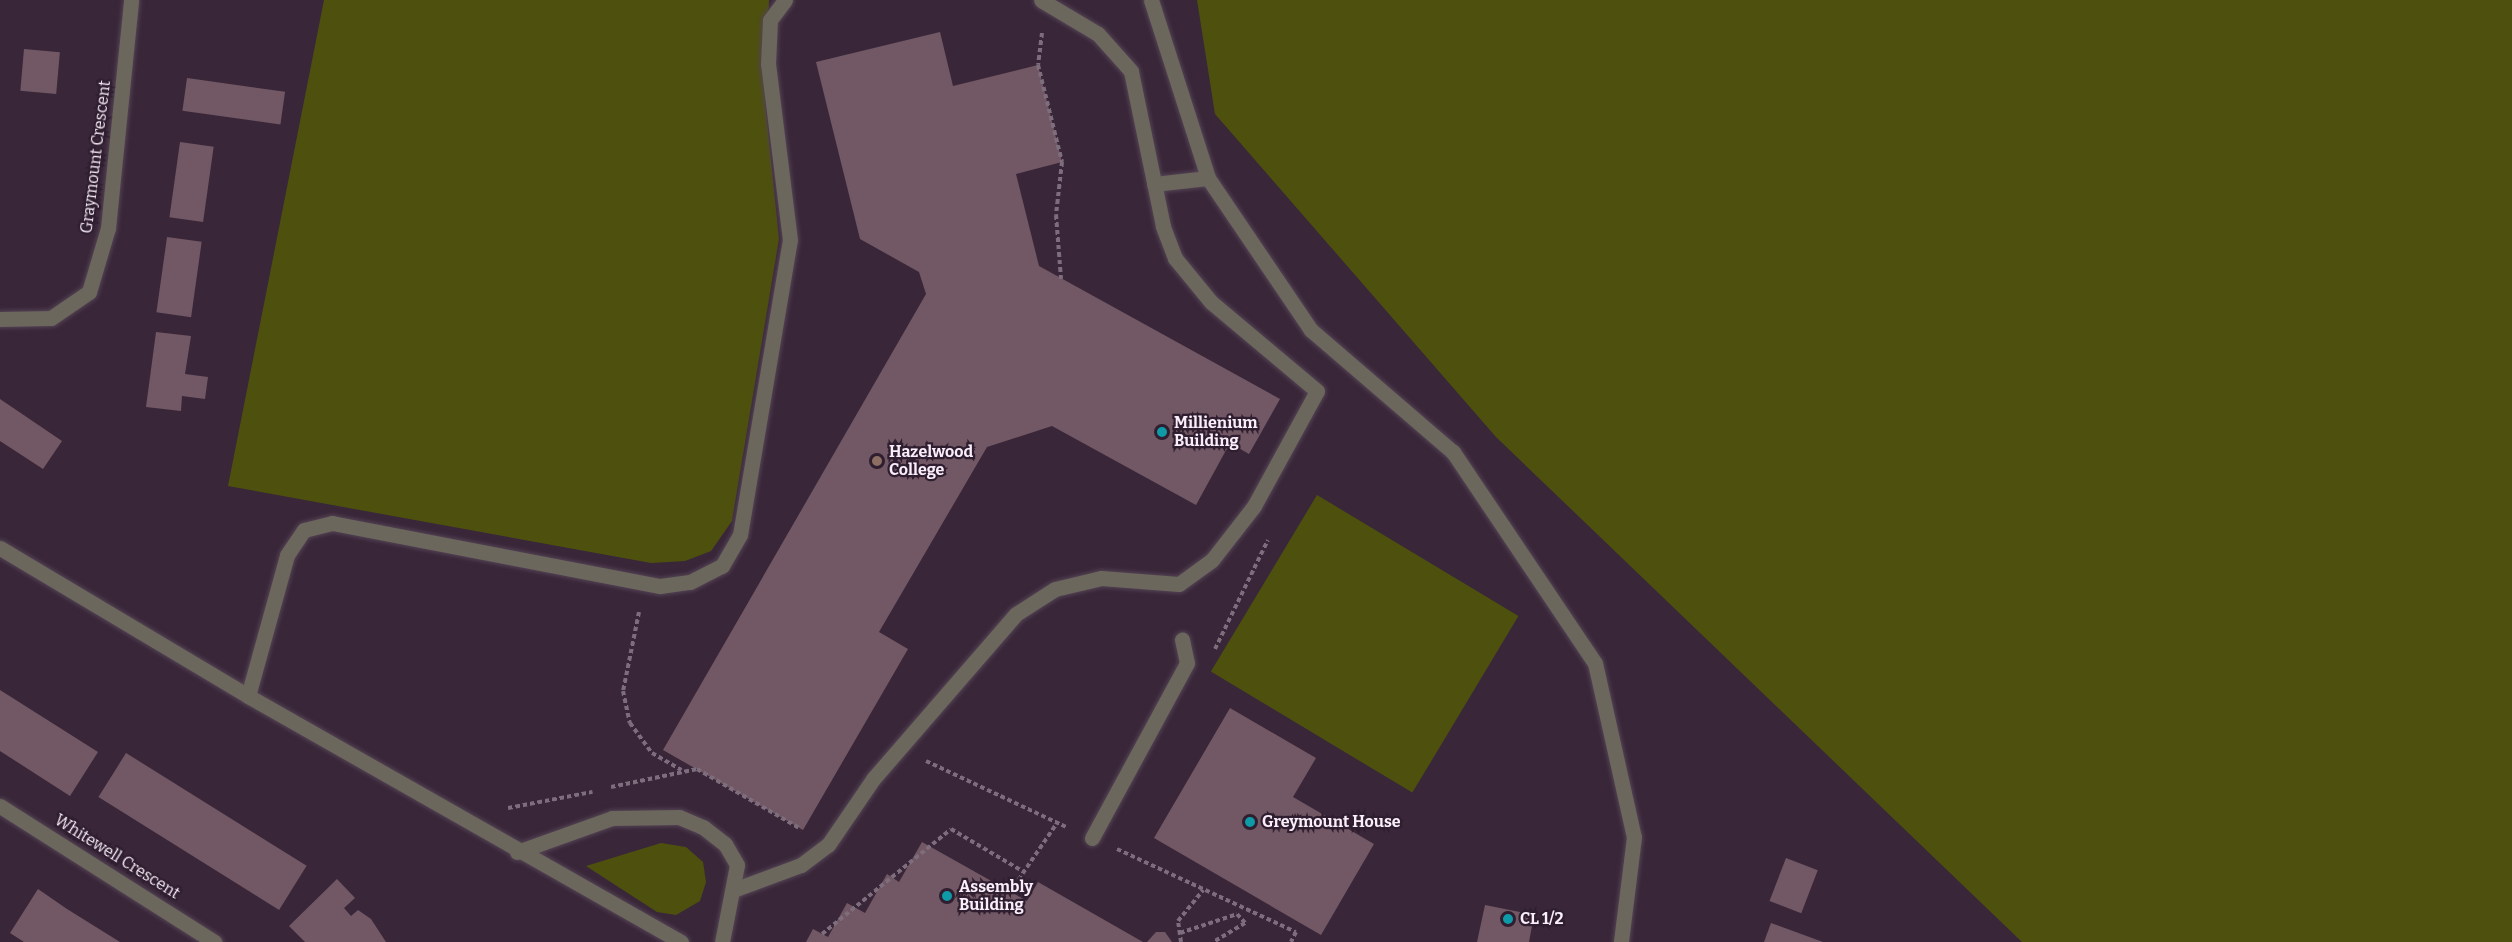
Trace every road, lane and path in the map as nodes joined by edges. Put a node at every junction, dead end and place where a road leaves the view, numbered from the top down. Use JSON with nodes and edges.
{"nodes":[{"id":1,"x":131,"y":0,"type":"edge"},
{"id":2,"x":785,"y":0,"type":"edge"},
{"id":3,"x":1041,"y":0,"type":"edge"},
{"id":4,"x":1151,"y":0,"type":"edge"},
{"id":5,"x":1038,"y":65,"type":"dead end"},
{"id":6,"x":1208,"y":178,"type":"junction"},
{"id":7,"x":1154,"y":184,"type":"junction"},
{"id":8,"x":1061,"y":279,"type":"dead end"},
{"id":9,"x":0,"y":319,"type":"edge"},
{"id":10,"x":1272,"y":530,"type":"dead end"},
{"id":11,"x":0,"y":548,"type":"edge"},
{"id":12,"x":645,"y":584,"type":"junction"},
{"id":13,"x":1182,"y":640,"type":"dead end"},
{"id":14,"x":1187,"y":663,"type":"junction"},
{"id":15,"x":248,"y":696,"type":"junction"},
{"id":16,"x":900,"y":748,"type":"junction"},
{"id":17,"x":682,"y":770,"type":"junction"},
{"id":18,"x":993,"y":794,"type":"dead end"},
{"id":19,"x":0,"y":806,"type":"edge"},
{"id":20,"x":504,"y":809,"type":"dead end"},
{"id":21,"x":1057,"y":823,"type":"dead end"},
{"id":22,"x":1092,"y":838,"type":"dead end"},
{"id":23,"x":828,"y":845,"type":"junction"},
{"id":24,"x":517,"y":852,"type":"junction"},
{"id":25,"x":1153,"y":866,"type":"dead end"},
{"id":26,"x":1024,"y":872,"type":"junction"},
{"id":27,"x":736,"y":889,"type":"junction"},
{"id":28,"x":1203,"y":890,"type":"junction"},
{"id":29,"x":1010,"y":892,"type":"dead end"},
{"id":30,"x":1180,"y":933,"type":"junction"},
{"id":31,"x":822,"y":934,"type":"dead end"},
{"id":32,"x":214,"y":942,"type":"edge"},
{"id":33,"x":681,"y":942,"type":"edge"},
{"id":34,"x":722,"y":942,"type":"edge"},
{"id":35,"x":1181,"y":942,"type":"edge"},
{"id":36,"x":1212,"y":942,"type":"edge"},
{"id":37,"x":1291,"y":942,"type":"edge"},
{"id":38,"x":1621,"y":942,"type":"edge"}],
"edges":[{"from":1,"to":9,"type":"street","name":"Graymount Crescent"},
{"from":2,"to":12,"type":"street"},
{"from":3,"to":7,"type":"street"},
{"from":4,"to":6,"type":"street"},
{"from":5,"to":8,"type":"path"},
{"from":6,"to":7,"type":"street"},
{"from":6,"to":38,"type":"street"},
{"from":7,"to":16,"type":"street"},
{"from":10,"to":14,"type":"path"},
{"from":11,"to":15,"type":"street"},
{"from":12,"to":15,"type":"street"},
{"from":12,"to":17,"type":"path"},
{"from":13,"to":14,"type":"street"},
{"from":14,"to":22,"type":"street"},
{"from":15,"to":24,"type":"street"},
{"from":16,"to":18,"type":"path"},
{"from":16,"to":23,"type":"street"},
{"from":17,"to":20,"type":"path"},
{"from":17,"to":23,"type":"path"},
{"from":19,"to":32,"type":"street","name":"Whitewell Crescent"},
{"from":21,"to":26,"type":"path"},
{"from":23,"to":27,"type":"street"},
{"from":24,"to":27,"type":"street"},
{"from":24,"to":33,"type":"street"},
{"from":25,"to":28,"type":"path"},
{"from":26,"to":29,"type":"path"},
{"from":26,"to":31,"type":"path"},
{"from":27,"to":34,"type":"street"},
{"from":28,"to":30,"type":"path"},
{"from":28,"to":37,"type":"path"},
{"from":30,"to":35,"type":"path"},
{"from":30,"to":36,"type":"path"}]}
